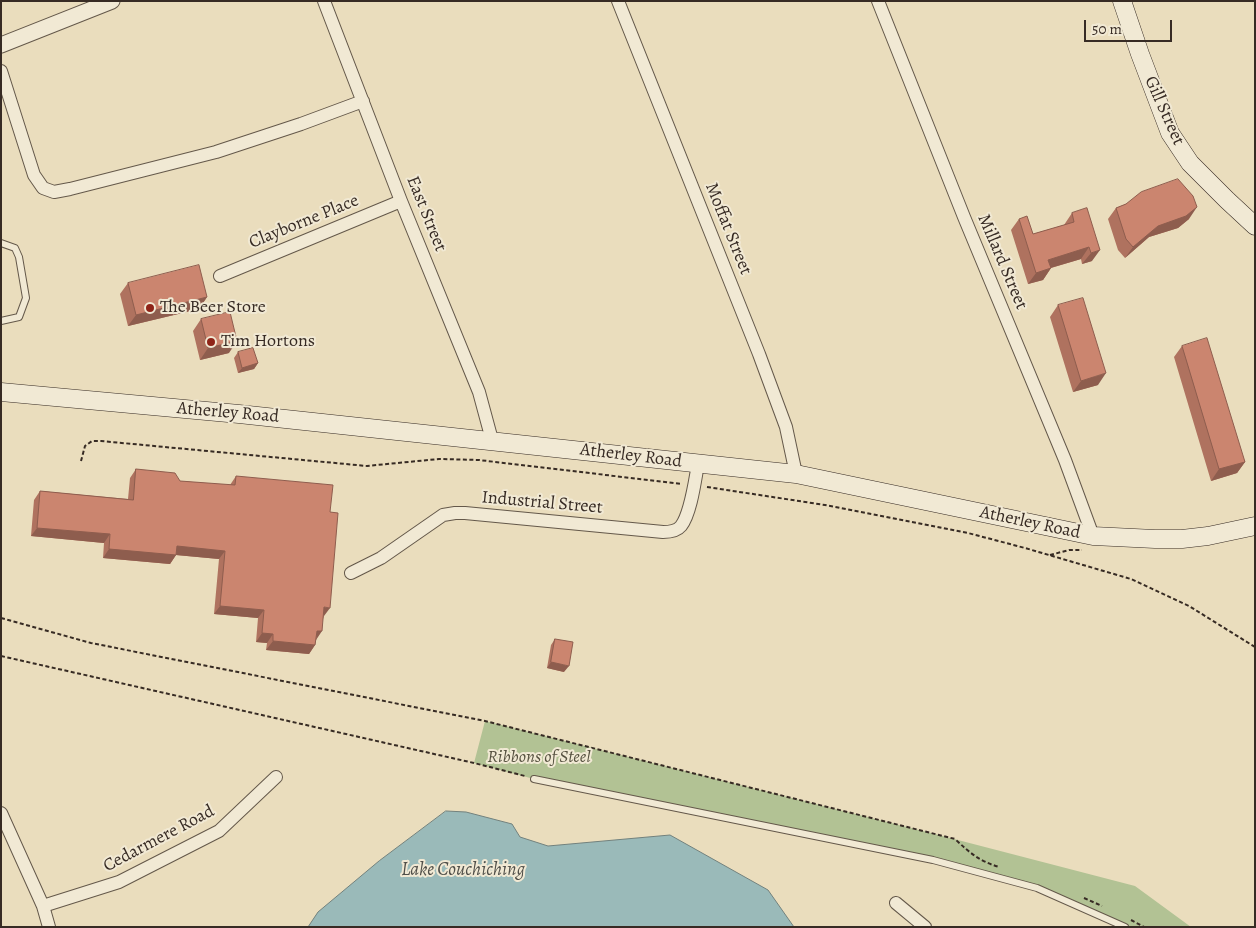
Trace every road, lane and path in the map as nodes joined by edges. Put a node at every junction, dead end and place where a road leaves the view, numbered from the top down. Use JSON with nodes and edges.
{"nodes":[{"id":1,"x":112,"y":1,"type":"edge"},
{"id":2,"x":324,"y":1,"type":"edge"},
{"id":3,"x":618,"y":1,"type":"edge"},
{"id":4,"x":878,"y":1,"type":"edge"},
{"id":5,"x":1122,"y":1,"type":"edge"},
{"id":6,"x":1,"y":45,"type":"edge"},
{"id":7,"x":1,"y":71,"type":"edge"},
{"id":8,"x":362,"y":101,"type":"junction"},
{"id":9,"x":401,"y":201,"type":"junction"},
{"id":10,"x":1255,"y":226,"type":"edge"},
{"id":11,"x":1,"y":243,"type":"edge"},
{"id":12,"x":220,"y":276,"type":"dead end"},
{"id":13,"x":1,"y":321,"type":"edge"},
{"id":14,"x":1,"y":392,"type":"edge"},
{"id":15,"x":492,"y":440,"type":"junction"},
{"id":16,"x":81,"y":461,"type":"dead end"},
{"id":17,"x":698,"y":464,"type":"junction"},
{"id":18,"x":796,"y":474,"type":"junction"},
{"id":19,"x":694,"y":486,"type":"junction"},
{"id":20,"x":1255,"y":526,"type":"edge"},
{"id":21,"x":1093,"y":536,"type":"junction"},
{"id":22,"x":351,"y":574,"type":"dead end"},
{"id":23,"x":1,"y":618,"type":"edge"},
{"id":24,"x":1255,"y":647,"type":"edge"},
{"id":25,"x":1,"y":656,"type":"edge"},
{"id":26,"x":276,"y":778,"type":"dead end"},
{"id":27,"x":534,"y":779,"type":"joint"},
{"id":28,"x":1,"y":813,"type":"edge"},
{"id":29,"x":954,"y":840,"type":"dead end"},
{"id":30,"x":896,"y":903,"type":"dead end"},
{"id":31,"x":43,"y":906,"type":"junction"},
{"id":32,"x":49,"y":927,"type":"edge"},
{"id":33,"x":925,"y":927,"type":"edge"},
{"id":34,"x":1125,"y":927,"type":"edge"}],
"edges":[{"from":1,"to":6,"type":"street"},
{"from":2,"to":8,"type":"street","name":"East Street"},
{"from":3,"to":18,"type":"street","name":"Moffat Street"},
{"from":4,"to":21,"type":"street","name":"Millard Street"},
{"from":5,"to":10,"type":"main road","name":"Gill Street"},
{"from":7,"to":8,"type":"street"},
{"from":8,"to":9,"type":"street","name":"East Street"},
{"from":9,"to":12,"type":"street","name":"Clayborne Place"},
{"from":9,"to":15,"type":"street","name":"East Street"},
{"from":11,"to":13,"type":"lane"},
{"from":14,"to":15,"type":"main road","name":"Atherley Road"},
{"from":15,"to":17,"type":"main road","name":"Atherley Road"},
{"from":16,"to":19,"type":"path"},
{"from":17,"to":18,"type":"main road","name":"Atherley Road"},
{"from":17,"to":19,"type":"street","name":"Industrial Street"},
{"from":18,"to":21,"type":"main road","name":"Atherley Road"},
{"from":19,"to":22,"type":"street","name":"Industrial Street"},
{"from":19,"to":24,"type":"path"},
{"from":20,"to":21,"type":"main road","name":"Atherley Road"},
{"from":23,"to":29,"type":"path"},
{"from":25,"to":27,"type":"path"},
{"from":26,"to":31,"type":"street","name":"Cedarmere Road"},
{"from":27,"to":34,"type":"lane"},
{"from":28,"to":31,"type":"street"},
{"from":30,"to":33,"type":"street"},
{"from":31,"to":32,"type":"street"}]}
